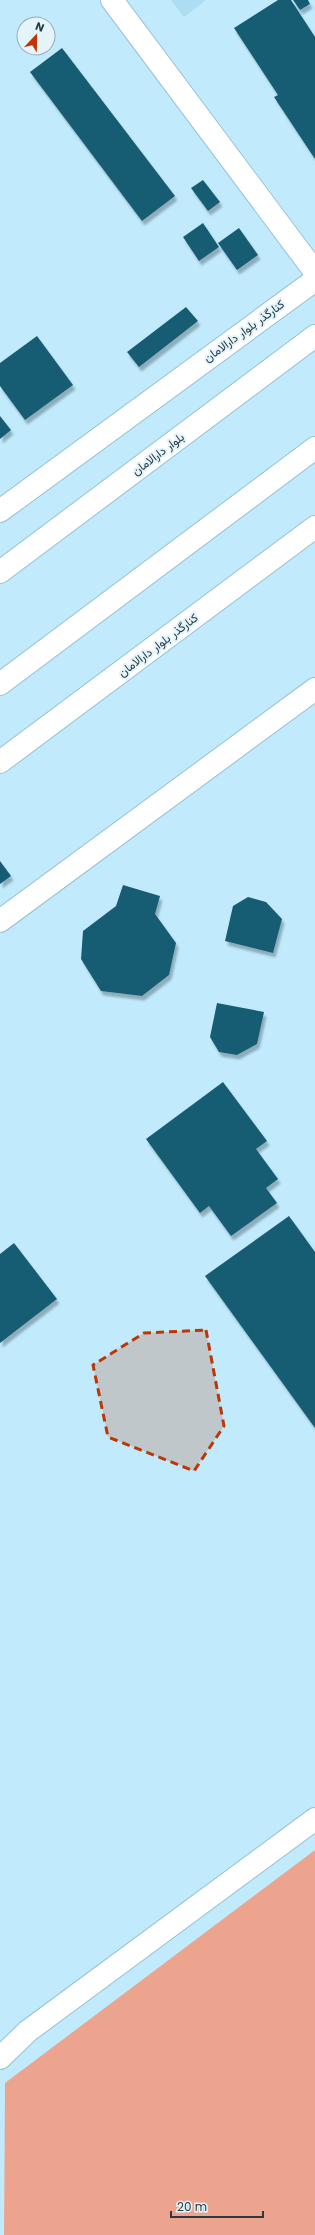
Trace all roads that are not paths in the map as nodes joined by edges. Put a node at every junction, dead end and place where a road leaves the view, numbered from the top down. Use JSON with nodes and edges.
{"nodes":[{"id":1,"x":112,"y":0,"type":"edge"},
{"id":2,"x":315,"y":272,"type":"edge"},
{"id":3,"x":315,"y":280,"type":"edge"},
{"id":4,"x":315,"y":336,"type":"edge"},
{"id":5,"x":315,"y":448,"type":"edge"},
{"id":6,"x":0,"y":510,"type":"edge"},
{"id":7,"x":315,"y":527,"type":"edge"},
{"id":8,"x":0,"y":572,"type":"edge"},
{"id":9,"x":0,"y":684,"type":"edge"},
{"id":10,"x":315,"y":689,"type":"edge"},
{"id":11,"x":0,"y":762,"type":"edge"},
{"id":12,"x":0,"y":921,"type":"edge"},
{"id":13,"x":315,"y":1819,"type":"edge"},
{"id":14,"x":0,"y":2058,"type":"edge"}],
"edges":[{"from":1,"to":2,"type":"street"},
{"from":3,"to":6,"type":"street","name":"کنارگذر بلوار دارالامان"},
{"from":4,"to":8,"type":"street","name":"بلوار دارالامان"},
{"from":5,"to":9,"type":"street"},
{"from":7,"to":11,"type":"street","name":"کنارگذر بلوار دارالامان"},
{"from":10,"to":12,"type":"street"},
{"from":13,"to":14,"type":"street"}]}
